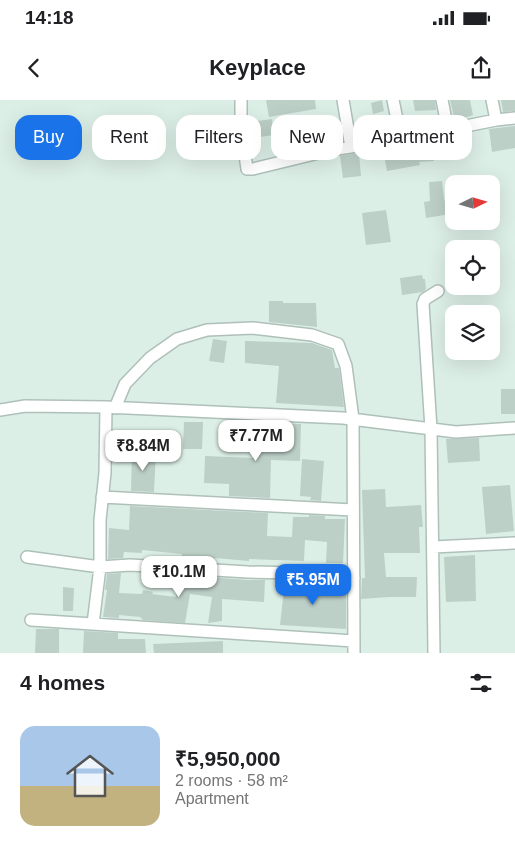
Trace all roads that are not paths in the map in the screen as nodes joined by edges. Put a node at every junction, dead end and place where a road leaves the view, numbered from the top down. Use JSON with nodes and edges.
{"nodes":[{"id":1,"x":241,"y":100,"type":"edge"},
{"id":2,"x":343,"y":100,"type":"edge"},
{"id":3,"x":393,"y":100,"type":"edge"},
{"id":4,"x":442,"y":100,"type":"edge"},
{"id":5,"x":492,"y":100,"type":"edge"},
{"id":6,"x":396,"y":115,"type":"edge"},
{"id":7,"x":445,"y":115,"type":"edge"},
{"id":8,"x":515,"y":118,"type":"edge"},
{"id":9,"x":496,"y":120,"type":"junction"},
{"id":10,"x":472,"y":125,"type":"edge"},
{"id":11,"x":351,"y":146,"type":"joint"},
{"id":12,"x":438,"y":291,"type":"dead end"},
{"id":13,"x":110,"y":408,"type":"junction"},
{"id":14,"x":0,"y":410,"type":"edge"},
{"id":15,"x":352,"y":419,"type":"junction"},
{"id":16,"x":515,"y":428,"type":"edge"},
{"id":17,"x":431,"y":429,"type":"junction"},
{"id":18,"x":102,"y":497,"type":"junction"},
{"id":19,"x":353,"y":510,"type":"junction"},
{"id":20,"x":515,"y":543,"type":"edge"},
{"id":21,"x":433,"y":548,"type":"junction"},
{"id":22,"x":27,"y":557,"type":"dead end"},
{"id":23,"x":100,"y":567,"type":"junction"},
{"id":24,"x":354,"y":578,"type":"junction"},
{"id":25,"x":31,"y":620,"type":"dead end"},
{"id":26,"x":94,"y":624,"type":"junction"},
{"id":27,"x":354,"y":647,"type":"edge"},
{"id":28,"x":434,"y":653,"type":"edge"}],
"edges":[{"from":1,"to":11,"type":"street"},
{"from":2,"to":11,"type":"street"},
{"from":3,"to":6,"type":"street"},
{"from":4,"to":7,"type":"street"},
{"from":5,"to":9,"type":"street"},
{"from":8,"to":9,"type":"street"},
{"from":9,"to":10,"type":"street"},
{"from":12,"to":17,"type":"street"},
{"from":13,"to":14,"type":"street"},
{"from":13,"to":15,"type":"street"},
{"from":13,"to":15,"type":"street"},
{"from":13,"to":18,"type":"street"},
{"from":15,"to":17,"type":"street"},
{"from":15,"to":19,"type":"street"},
{"from":16,"to":17,"type":"street"},
{"from":17,"to":21,"type":"street"},
{"from":18,"to":19,"type":"street"},
{"from":18,"to":23,"type":"street"},
{"from":19,"to":24,"type":"street"},
{"from":20,"to":21,"type":"street"},
{"from":21,"to":28,"type":"street"},
{"from":22,"to":23,"type":"street"},
{"from":23,"to":24,"type":"street"},
{"from":23,"to":26,"type":"street"},
{"from":24,"to":27,"type":"street"},
{"from":25,"to":26,"type":"street"},
{"from":26,"to":27,"type":"street"}]}
